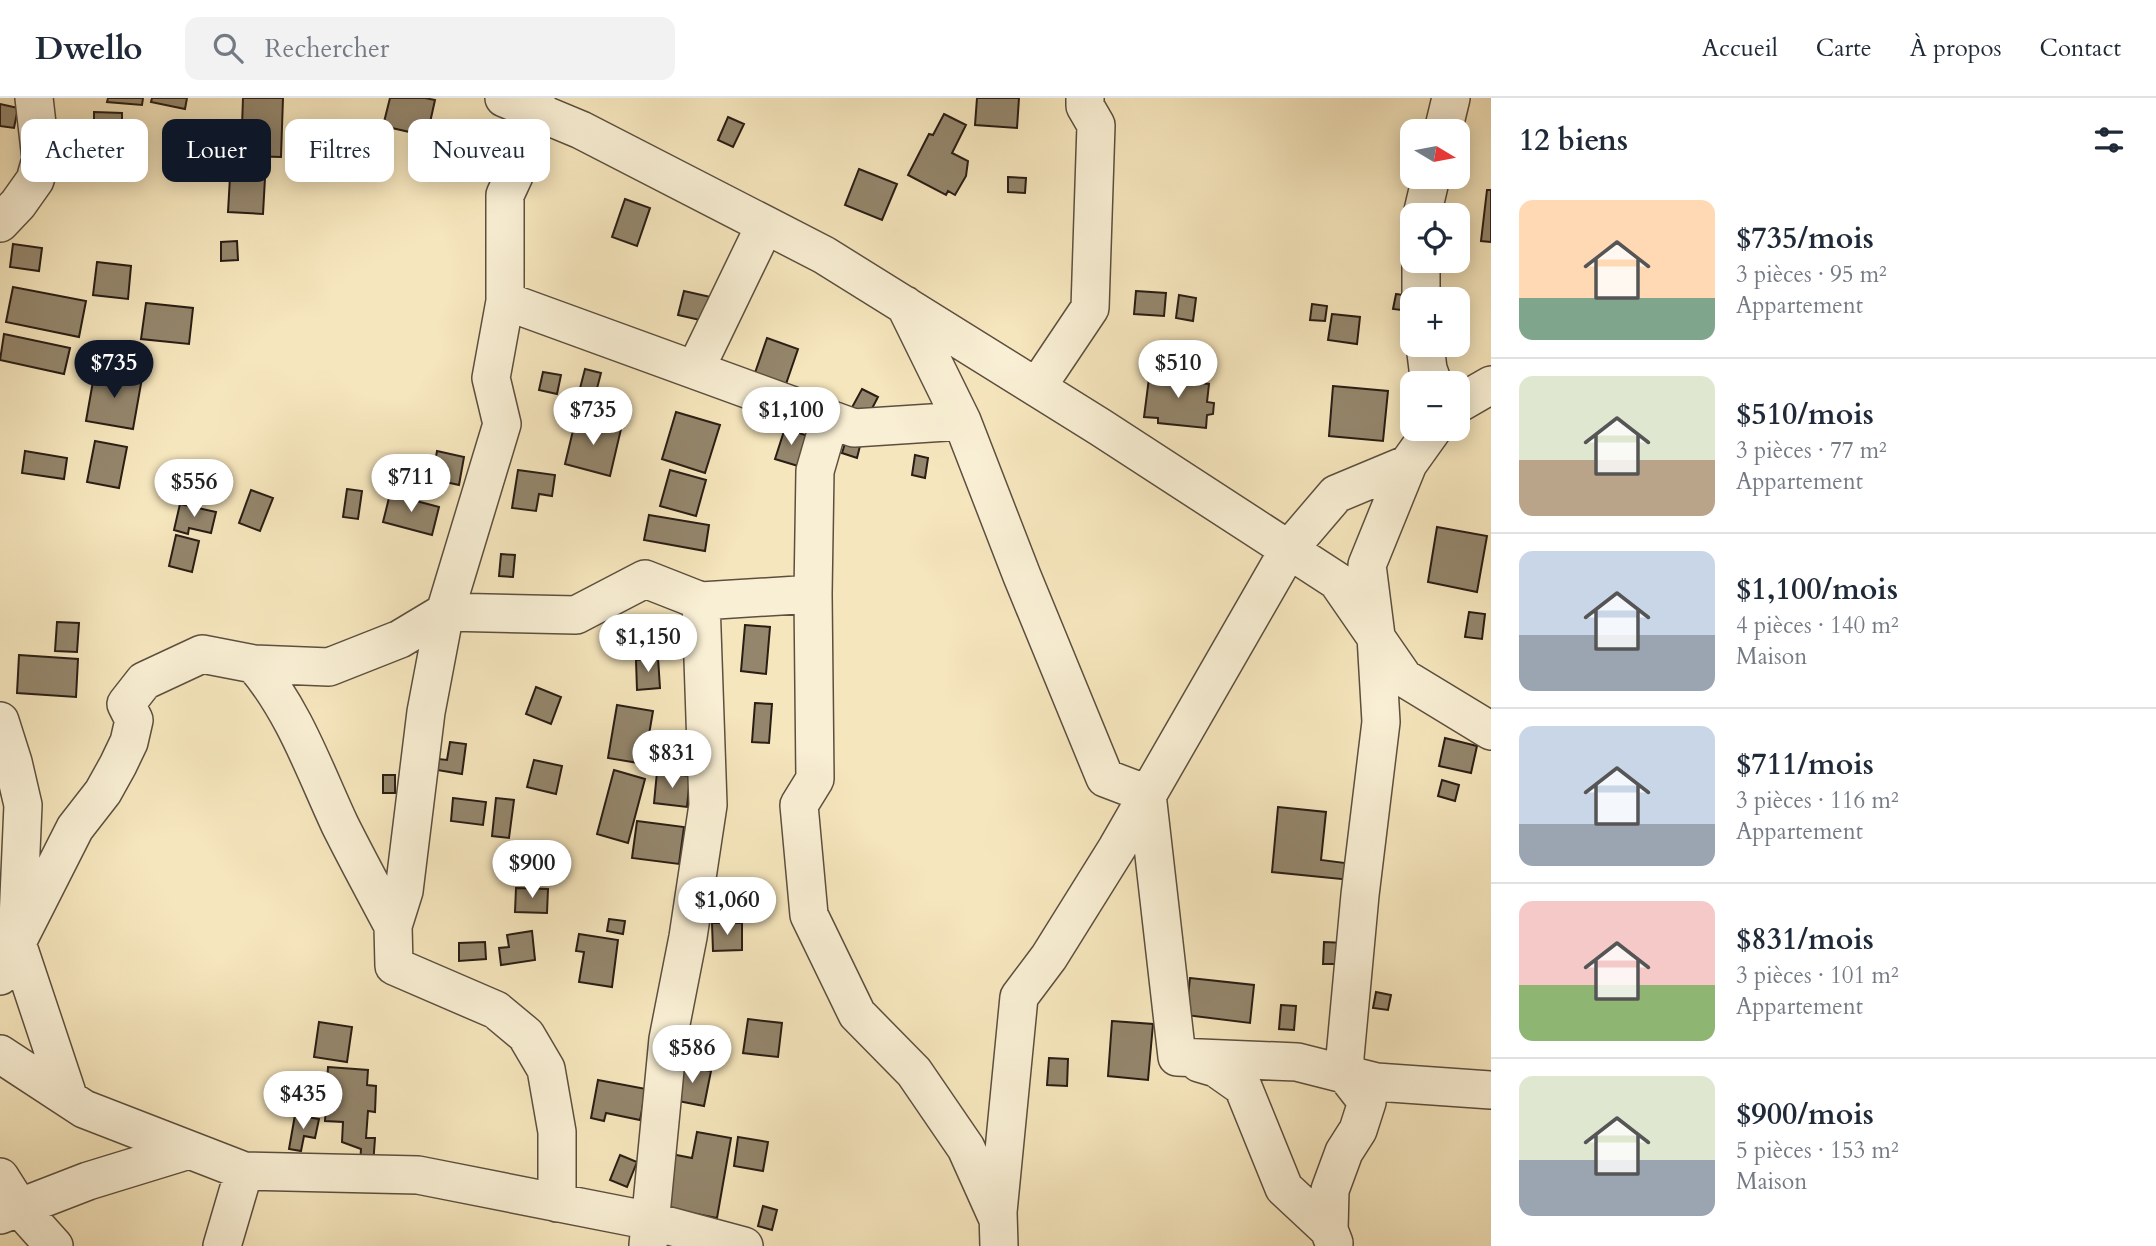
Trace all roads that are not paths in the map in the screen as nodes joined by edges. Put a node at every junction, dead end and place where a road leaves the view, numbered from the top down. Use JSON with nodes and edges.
{"nodes":[{"id":1,"x":34,"y":98,"type":"edge"},
{"id":2,"x":1085,"y":98,"type":"edge"},
{"id":3,"x":1451,"y":98,"type":"edge"},
{"id":4,"x":524,"y":102,"type":"edge"},
{"id":5,"x":1446,"y":119,"type":"edge"},
{"id":6,"x":0,"y":223,"type":"edge"},
{"id":7,"x":765,"y":225,"type":"junction"},
{"id":8,"x":505,"y":301,"type":"junction"},
{"id":9,"x":905,"y":305,"type":"junction"},
{"id":10,"x":695,"y":370,"type":"junction"},
{"id":11,"x":1491,"y":385,"type":"edge"},
{"id":12,"x":1037,"y":387,"type":"junction"},
{"id":13,"x":1470,"y":397,"type":"edge"},
{"id":14,"x":1470,"y":413,"type":"edge"},
{"id":15,"x":1491,"y":413,"type":"edge"},
{"id":16,"x":830,"y":419,"type":"junction"},
{"id":17,"x":962,"y":421,"type":"junction"},
{"id":18,"x":1424,"y":441,"type":"edge"},
{"id":19,"x":1408,"y":464,"type":"junction"},
{"id":20,"x":1289,"y":549,"type":"junction"},
{"id":21,"x":813,"y":594,"type":"junction"},
{"id":22,"x":701,"y":601,"type":"junction"},
{"id":23,"x":445,"y":612,"type":"junction"},
{"id":24,"x":1376,"y":636,"type":"junction"},
{"id":25,"x":254,"y":663,"type":"junction"},
{"id":26,"x":0,"y":721,"type":"edge"},
{"id":27,"x":1491,"y":731,"type":"edge"},
{"id":28,"x":1147,"y":794,"type":"junction"},
{"id":29,"x":393,"y":926,"type":"junction"},
{"id":30,"x":17,"y":943,"type":"junction"},
{"id":31,"x":0,"y":976,"type":"edge"},
{"id":32,"x":0,"y":1054,"type":"edge"},
{"id":33,"x":1177,"y":1057,"type":"junction"},
{"id":34,"x":1346,"y":1075,"type":"junction"},
{"id":35,"x":1491,"y":1090,"type":"edge"},
{"id":36,"x":69,"y":1099,"type":"junction"},
{"id":37,"x":189,"y":1150,"type":"junction"},
{"id":38,"x":244,"y":1171,"type":"junction"},
{"id":39,"x":0,"y":1177,"type":"edge"},
{"id":40,"x":557,"y":1203,"type":"junction"},
{"id":41,"x":10,"y":1211,"type":"edge"},
{"id":42,"x":649,"y":1233,"type":"edge"},
{"id":43,"x":998,"y":1233,"type":"edge"},
{"id":44,"x":1332,"y":1238,"type":"edge"},
{"id":45,"x":54,"y":1246,"type":"edge"},
{"id":46,"x":222,"y":1246,"type":"edge"},
{"id":47,"x":744,"y":1246,"type":"edge"}],
"edges":[{"from":1,"to":6,"type":"street"},
{"from":2,"to":12,"type":"street"},
{"from":3,"to":5,"type":"street"},
{"from":4,"to":7,"type":"street"},
{"from":4,"to":8,"type":"street"},
{"from":7,"to":9,"type":"street"},
{"from":7,"to":10,"type":"street"},
{"from":8,"to":10,"type":"street"},
{"from":8,"to":23,"type":"street"},
{"from":9,"to":12,"type":"street"},
{"from":9,"to":17,"type":"street"},
{"from":10,"to":16,"type":"street"},
{"from":11,"to":13,"type":"street"},
{"from":12,"to":20,"type":"street"},
{"from":14,"to":15,"type":"street"},
{"from":16,"to":17,"type":"street"},
{"from":16,"to":21,"type":"street"},
{"from":17,"to":28,"type":"street"},
{"from":18,"to":19,"type":"street"},
{"from":19,"to":20,"type":"street"},
{"from":19,"to":24,"type":"street"},
{"from":20,"to":24,"type":"street"},
{"from":20,"to":28,"type":"street"},
{"from":21,"to":22,"type":"street"},
{"from":21,"to":43,"type":"street"},
{"from":22,"to":23,"type":"street"},
{"from":22,"to":42,"type":"street"},
{"from":23,"to":25,"type":"street"},
{"from":23,"to":29,"type":"street"},
{"from":24,"to":27,"type":"street"},
{"from":24,"to":34,"type":"street"},
{"from":25,"to":29,"type":"street"},
{"from":25,"to":30,"type":"street"},
{"from":26,"to":30,"type":"street"},
{"from":28,"to":33,"type":"street"},
{"from":28,"to":43,"type":"street"},
{"from":29,"to":40,"type":"street"},
{"from":30,"to":31,"type":"street"},
{"from":30,"to":36,"type":"street"},
{"from":32,"to":36,"type":"street"},
{"from":33,"to":34,"type":"street"},
{"from":33,"to":44,"type":"street"},
{"from":34,"to":35,"type":"street"},
{"from":34,"to":44,"type":"street"},
{"from":36,"to":37,"type":"street"},
{"from":37,"to":38,"type":"street"},
{"from":37,"to":41,"type":"street"},
{"from":38,"to":40,"type":"street"},
{"from":38,"to":46,"type":"street"},
{"from":39,"to":41,"type":"street"},
{"from":40,"to":42,"type":"street"},
{"from":41,"to":45,"type":"street"},
{"from":42,"to":47,"type":"street"}]}
